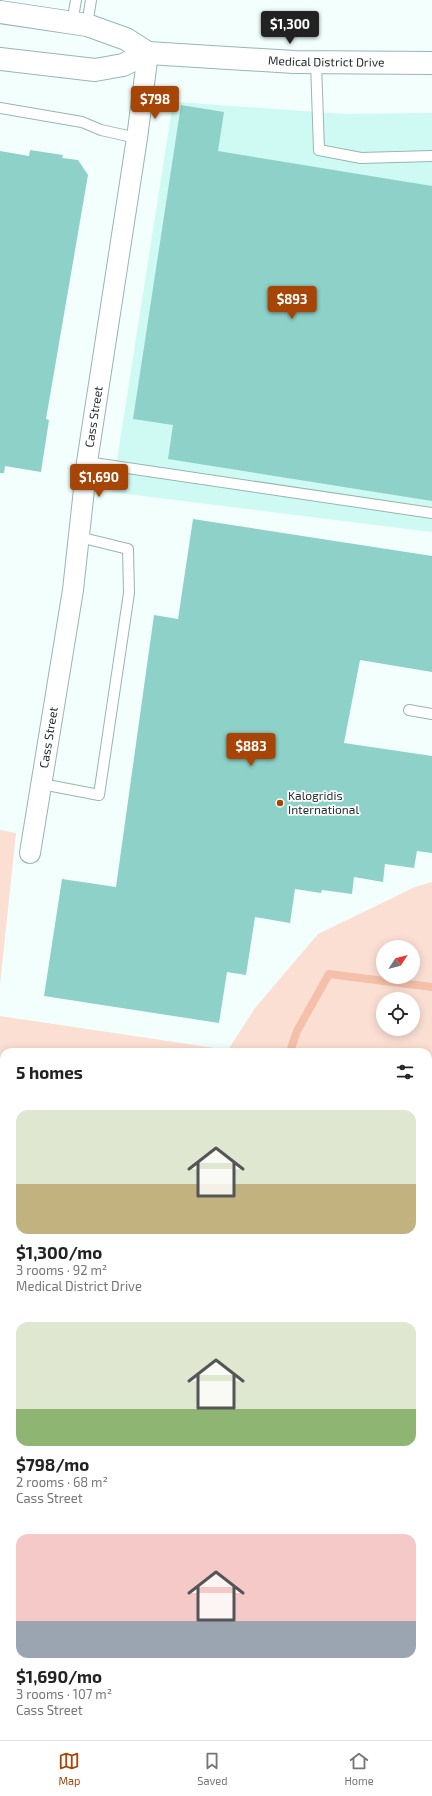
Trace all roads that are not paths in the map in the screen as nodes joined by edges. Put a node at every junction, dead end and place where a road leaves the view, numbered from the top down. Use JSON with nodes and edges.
{"nodes":[{"id":1,"x":76,"y":0,"type":"edge"},
{"id":2,"x":91,"y":0,"type":"edge"},
{"id":3,"x":0,"y":12,"type":"edge"},
{"id":4,"x":80,"y":24,"type":"junction"},
{"id":5,"x":148,"y":53,"type":"junction"},
{"id":6,"x":0,"y":59,"type":"edge"},
{"id":7,"x":316,"y":63,"type":"junction"},
{"id":8,"x":432,"y":63,"type":"edge"},
{"id":9,"x":0,"y":108,"type":"edge"},
{"id":10,"x":137,"y":138,"type":"junction"},
{"id":11,"x":432,"y":156,"type":"edge"},
{"id":12,"x":87,"y":462,"type":"junction"},
{"id":13,"x":432,"y":512,"type":"edge"},
{"id":14,"x":79,"y":537,"type":"junction"},
{"id":15,"x":409,"y":710,"type":"dead end"},
{"id":16,"x":432,"y":714,"type":"edge"},
{"id":17,"x":42,"y":784,"type":"junction"},
{"id":18,"x":30,"y":853,"type":"dead end"}],
"edges":[{"from":1,"to":4,"type":"lane"},
{"from":2,"to":4,"type":"lane"},
{"from":3,"to":4,"type":"main road","name":"Medical District Drive"},
{"from":4,"to":5,"type":"main road","name":"Medical District Drive"},
{"from":5,"to":6,"type":"main road"},
{"from":5,"to":7,"type":"main road","name":"Medical District Drive"},
{"from":5,"to":10,"type":"street","name":"Cass Street"},
{"from":7,"to":8,"type":"main road","name":"Medical District Drive"},
{"from":7,"to":11,"type":"lane"},
{"from":9,"to":10,"type":"lane"},
{"from":10,"to":12,"type":"street","name":"Cass Street"},
{"from":12,"to":13,"type":"lane"},
{"from":12,"to":14,"type":"street","name":"Cass Street"},
{"from":14,"to":17,"type":"street","name":"Cass Street"},
{"from":14,"to":17,"type":"lane"},
{"from":15,"to":16,"type":"lane"},
{"from":17,"to":18,"type":"street","name":"Cass Street"}]}
